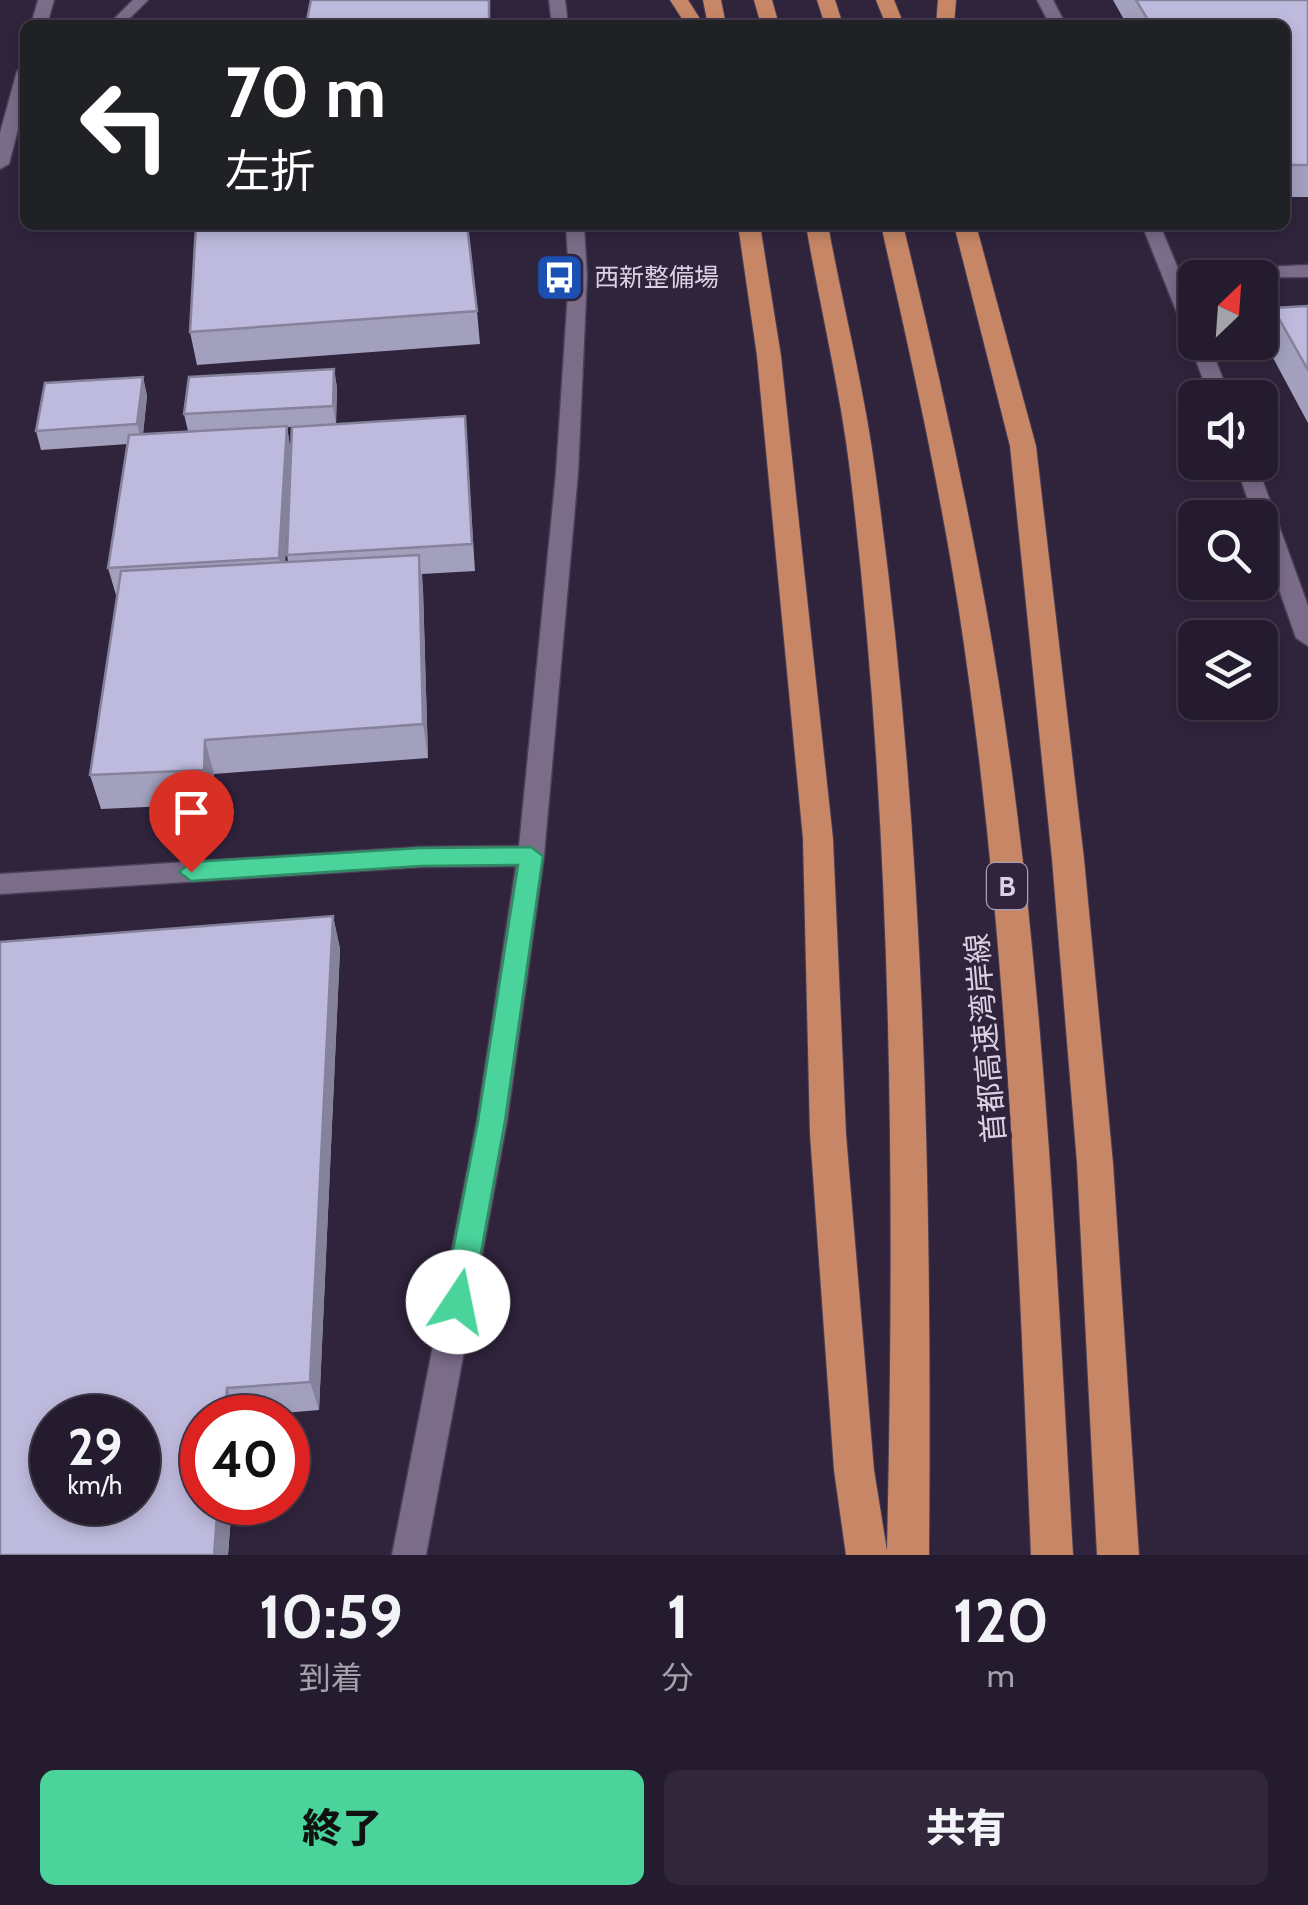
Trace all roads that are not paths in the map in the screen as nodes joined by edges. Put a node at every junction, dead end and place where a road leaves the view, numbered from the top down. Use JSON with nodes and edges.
{"nodes":[{"id":1,"x":141,"y":0,"type":"edge"},
{"id":2,"x":119,"y":20,"type":"edge"},
{"id":3,"x":20,"y":94,"type":"edge"},
{"id":4,"x":12,"y":132,"type":"edge"},
{"id":5,"x":0,"y":164,"type":"edge"},
{"id":6,"x":576,"y":230,"type":"edge"},
{"id":7,"x":751,"y":230,"type":"edge"},
{"id":8,"x":818,"y":230,"type":"edge"},
{"id":9,"x":893,"y":230,"type":"edge"},
{"id":10,"x":965,"y":230,"type":"edge"},
{"id":11,"x":1153,"y":230,"type":"edge"},
{"id":12,"x":1308,"y":271,"type":"edge"},
{"id":13,"x":1176,"y":277,"type":"junction"},
{"id":14,"x":1178,"y":283,"type":"edge"},
{"id":15,"x":1251,"y":480,"type":"edge"},
{"id":16,"x":1308,"y":638,"type":"edge"},
{"id":17,"x":531,"y":856,"type":"junction"},
{"id":18,"x":0,"y":884,"type":"edge"},
{"id":19,"x":409,"y":1555,"type":"edge"},
{"id":20,"x":867,"y":1555,"type":"edge"},
{"id":21,"x":908,"y":1555,"type":"edge"},
{"id":22,"x":1052,"y":1555,"type":"edge"},
{"id":23,"x":1118,"y":1555,"type":"edge"}],
"edges":[{"from":1,"to":2,"type":"lane"},
{"from":3,"to":4,"type":"street"},
{"from":4,"to":5,"type":"street"},
{"from":6,"to":17,"type":"street"},
{"from":7,"to":20,"type":"highway"},
{"from":8,"to":21,"type":"highway"},
{"from":9,"to":22,"type":"highway","name":"首都高速湾岸線","number":"B"},
{"from":10,"to":23,"type":"highway"},
{"from":11,"to":13,"type":"street"},
{"from":12,"to":13,"type":"street"},
{"from":13,"to":14,"type":"street"},
{"from":15,"to":16,"type":"street"},
{"from":17,"to":18,"type":"street"},
{"from":17,"to":19,"type":"street"}]}
